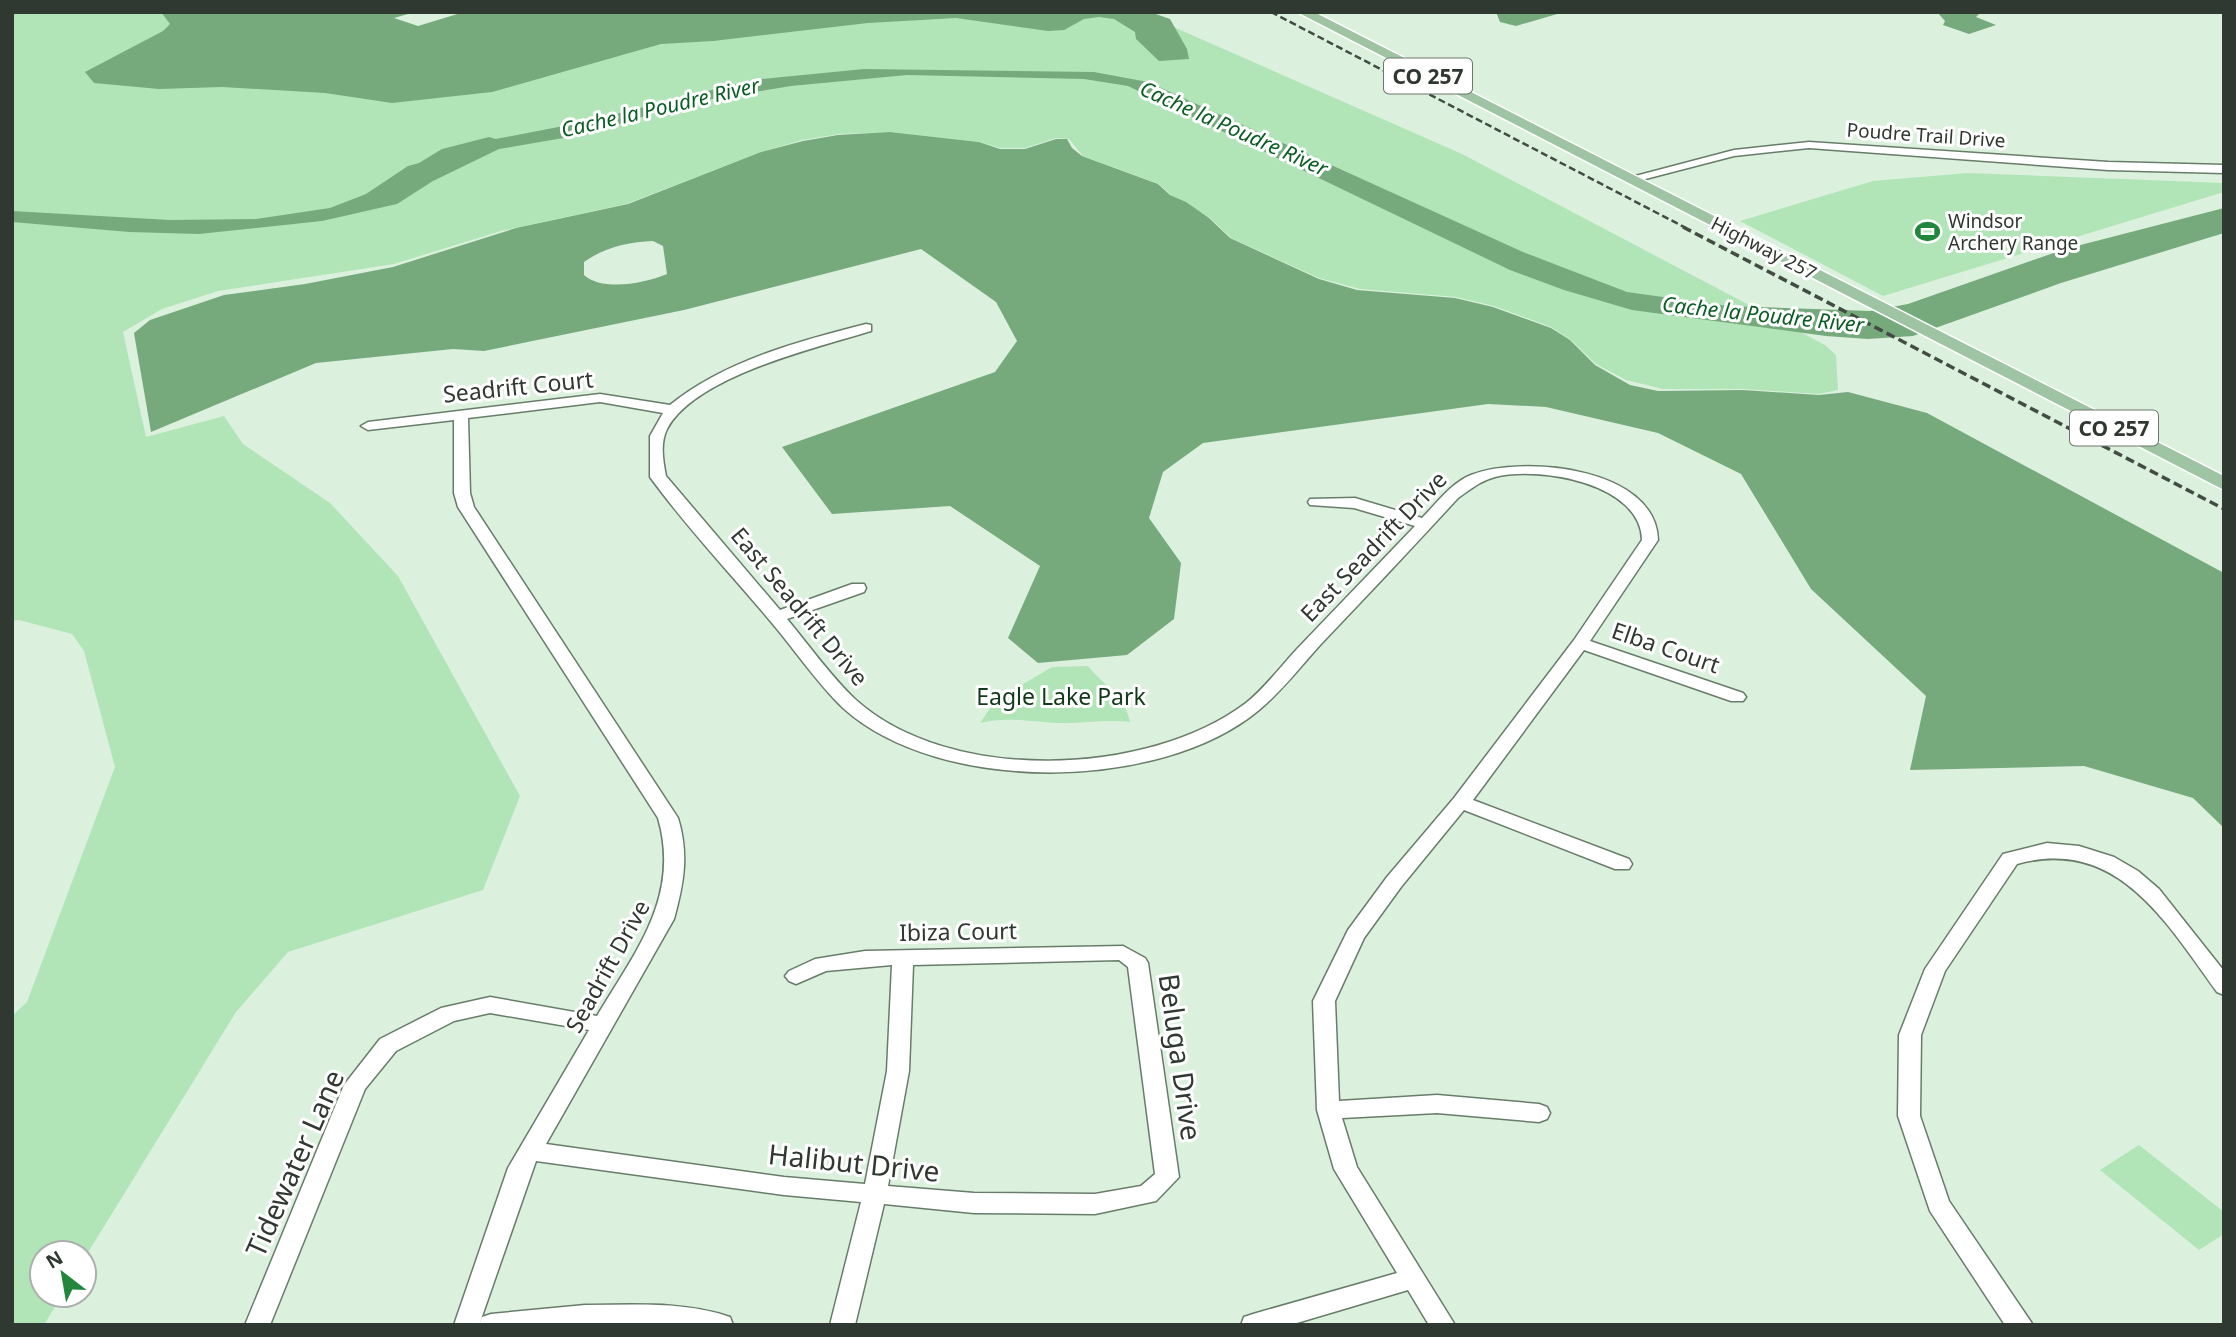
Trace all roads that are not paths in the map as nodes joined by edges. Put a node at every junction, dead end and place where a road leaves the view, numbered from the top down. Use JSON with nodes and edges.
{"nodes":[{"id":1,"x":1304,"y":12,"type":"edge"},
{"id":2,"x":2224,"y":169,"type":"edge"},
{"id":3,"x":1630,"y":179,"type":"junction"},
{"id":4,"x":866,"y":328,"type":"dead end"},
{"id":5,"x":672,"y":410,"type":"junction"},
{"id":6,"x":461,"y":415,"type":"junction"},
{"id":7,"x":368,"y":426,"type":"dead end"},
{"id":8,"x":2224,"y":484,"type":"edge"},
{"id":9,"x":1316,"y":502,"type":"dead end"},
{"id":10,"x":1425,"y":524,"type":"junction"},
{"id":11,"x":858,"y":588,"type":"dead end"},
{"id":12,"x":776,"y":617,"type":"junction"},
{"id":13,"x":1580,"y":643,"type":"junction"},
{"id":14,"x":1737,"y":697,"type":"dead end"},
{"id":15,"x":1461,"y":802,"type":"junction"},
{"id":16,"x":1622,"y":864,"type":"dead end"},
{"id":17,"x":1123,"y":953,"type":"joint"},
{"id":18,"x":903,"y":956,"type":"junction"},
{"id":19,"x":796,"y":976,"type":"dead end"},
{"id":20,"x":2224,"y":987,"type":"edge"},
{"id":21,"x":603,"y":1025,"type":"junction"},
{"id":22,"x":1328,"y":1110,"type":"junction"},
{"id":23,"x":1539,"y":1113,"type":"dead end"},
{"id":24,"x":530,"y":1151,"type":"junction"},
{"id":25,"x":1167,"y":1177,"type":"joint"},
{"id":26,"x":876,"y":1194,"type":"junction"},
{"id":27,"x":1414,"y":1278,"type":"junction"},
{"id":28,"x":257,"y":1325,"type":"edge"},
{"id":29,"x":466,"y":1325,"type":"edge"},
{"id":30,"x":491,"y":1325,"type":"edge"},
{"id":31,"x":721,"y":1325,"type":"edge"},
{"id":32,"x":842,"y":1325,"type":"edge"},
{"id":33,"x":1253,"y":1325,"type":"edge"},
{"id":34,"x":1443,"y":1325,"type":"edge"},
{"id":35,"x":2021,"y":1325,"type":"edge"}],
"edges":[{"from":1,"to":3,"type":"main road","name":"Highway 257","number":"CO 257"},
{"from":2,"to":3,"type":"street","name":"Poudre Trail Drive"},
{"from":3,"to":8,"type":"main road","name":"Highway 257","number":"CO 257"},
{"from":4,"to":5,"type":"street"},
{"from":5,"to":6,"type":"street","name":"Seadrift Court"},
{"from":5,"to":12,"type":"street","name":"East Seadrift Drive"},
{"from":6,"to":7,"type":"street","name":"Seadrift Court"},
{"from":6,"to":21,"type":"street","name":"Seadrift Drive"},
{"from":9,"to":10,"type":"street"},
{"from":10,"to":12,"type":"street","name":"East Seadrift Drive"},
{"from":10,"to":13,"type":"street","name":"East Seadrift Drive"},
{"from":11,"to":12,"type":"street"},
{"from":13,"to":14,"type":"street","name":"Elba Court"},
{"from":13,"to":15,"type":"street","name":"East Seadrift Drive"},
{"from":15,"to":16,"type":"street"},
{"from":15,"to":22,"type":"street","name":"East Seadrift Drive"},
{"from":17,"to":18,"type":"street","name":"Ibiza Court"},
{"from":17,"to":25,"type":"street","name":"Beluga Drive"},
{"from":18,"to":19,"type":"street","name":"Ibiza Court"},
{"from":18,"to":26,"type":"street"},
{"from":20,"to":35,"type":"street"},
{"from":21,"to":24,"type":"street","name":"Seadrift Drive"},
{"from":21,"to":28,"type":"street","name":"Tidewater Lane"},
{"from":22,"to":23,"type":"street"},
{"from":22,"to":27,"type":"street","name":"East Seadrift Drive"},
{"from":24,"to":26,"type":"street","name":"Halibut Drive"},
{"from":24,"to":29,"type":"street","name":"Seadrift Drive"},
{"from":25,"to":26,"type":"street","name":"Halibut Drive"},
{"from":26,"to":32,"type":"street"},
{"from":27,"to":33,"type":"street"},
{"from":27,"to":34,"type":"street","name":"East Seadrift Drive"},
{"from":30,"to":31,"type":"street"}]}
